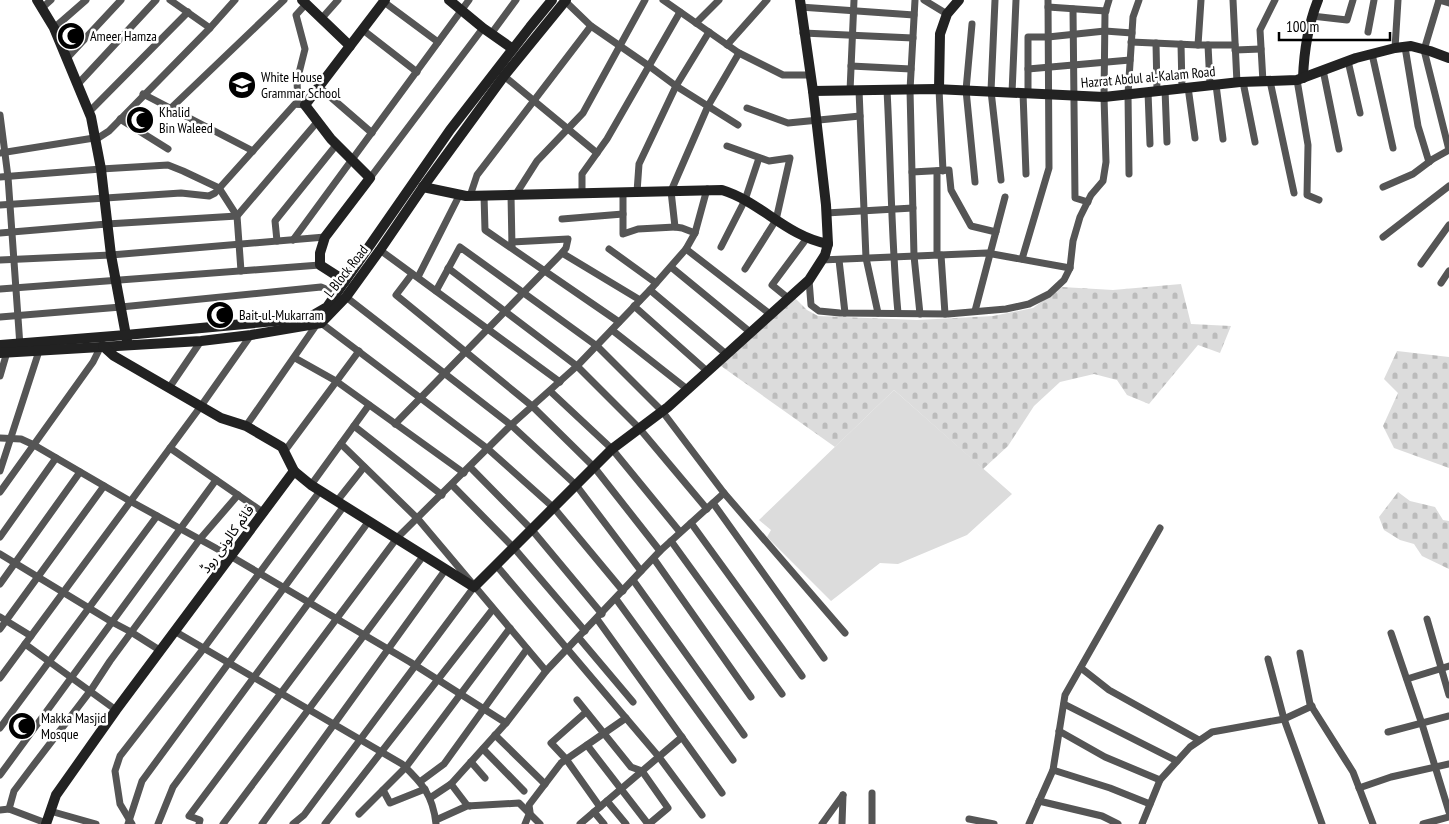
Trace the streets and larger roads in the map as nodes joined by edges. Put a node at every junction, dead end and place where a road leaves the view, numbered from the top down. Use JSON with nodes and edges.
{"nodes":[{"id":1,"x":51,"y":0,"type":"edge"},
{"id":2,"x":86,"y":0,"type":"edge"},
{"id":3,"x":121,"y":0,"type":"edge"},
{"id":4,"x":156,"y":0,"type":"edge"},
{"id":5,"x":235,"y":0,"type":"edge"},
{"id":6,"x":284,"y":0,"type":"edge"},
{"id":7,"x":338,"y":0,"type":"edge"},
{"id":8,"x":449,"y":0,"type":"edge"},
{"id":9,"x":469,"y":0,"type":"edge"},
{"id":10,"x":516,"y":0,"type":"edge"},
{"id":11,"x":552,"y":0,"type":"edge"},
{"id":12,"x":645,"y":0,"type":"edge"},
{"id":13,"x":719,"y":0,"type":"edge"},
{"id":14,"x":767,"y":0,"type":"edge"},
{"id":15,"x":854,"y":0,"type":"edge"},
{"id":16,"x":915,"y":0,"type":"edge"},
{"id":17,"x":924,"y":0,"type":"edge"},
{"id":18,"x":959,"y":0,"type":"edge"},
{"id":19,"x":995,"y":0,"type":"edge"},
{"id":20,"x":1016,"y":0,"type":"edge"},
{"id":21,"x":1109,"y":0,"type":"edge"},
{"id":22,"x":1139,"y":0,"type":"edge"},
{"id":23,"x":1201,"y":0,"type":"edge"},
{"id":24,"x":1233,"y":0,"type":"edge"},
{"id":25,"x":1275,"y":0,"type":"edge"},
{"id":26,"x":1318,"y":0,"type":"edge"},
{"id":27,"x":1353,"y":0,"type":"edge"},
{"id":28,"x":1374,"y":0,"type":"edge"},
{"id":29,"x":1398,"y":0,"type":"edge"},
{"id":30,"x":1439,"y":0,"type":"edge"},
{"id":31,"x":175,"y":1,"type":"edge"},
{"id":32,"x":385,"y":1,"type":"edge"},
{"id":33,"x":565,"y":1,"type":"edge"},
{"id":34,"x":666,"y":1,"type":"edge"},
{"id":35,"x":304,"y":2,"type":"edge"},
{"id":36,"x":1449,"y":3,"type":"edge"},
{"id":37,"x":40,"y":4,"type":"edge"},
{"id":38,"x":800,"y":4,"type":"edge"},
{"id":39,"x":1048,"y":4,"type":"edge"},
{"id":40,"x":1073,"y":9,"type":"junction"},
{"id":41,"x":462,"y":10,"type":"junction"},
{"id":42,"x":854,"y":11,"type":"junction"},
{"id":43,"x":1106,"y":11,"type":"junction"},
{"id":44,"x":188,"y":12,"type":"junction"},
{"id":45,"x":680,"y":12,"type":"junction"},
{"id":46,"x":947,"y":14,"type":"junction"},
{"id":47,"x":914,"y":15,"type":"junction"},
{"id":48,"x":1312,"y":16,"type":"junction"},
{"id":49,"x":322,"y":18,"type":"junction"},
{"id":50,"x":696,"y":23,"type":"junction"},
{"id":51,"x":972,"y":24,"type":"dead end"},
{"id":52,"x":592,"y":26,"type":"junction"},
{"id":53,"x":54,"y":28,"type":"junction"},
{"id":54,"x":210,"y":28,"type":"junction"},
{"id":55,"x":363,"y":30,"type":"junction"},
{"id":56,"x":487,"y":31,"type":"junction"},
{"id":57,"x":1105,"y":31,"type":"junction"},
{"id":58,"x":709,"y":32,"type":"junction"},
{"id":59,"x":1368,"y":32,"type":"dead end"},
{"id":60,"x":804,"y":33,"type":"junction"},
{"id":61,"x":1132,"y":33,"type":"junction"},
{"id":62,"x":1073,"y":34,"type":"junction"},
{"id":63,"x":853,"y":36,"type":"junction"},
{"id":64,"x":1048,"y":37,"type":"junction"},
{"id":65,"x":913,"y":38,"type":"junction"},
{"id":66,"x":438,"y":42,"type":"junction"},
{"id":67,"x":1131,"y":42,"type":"junction"},
{"id":68,"x":1156,"y":43,"type":"junction"},
{"id":69,"x":1181,"y":44,"type":"junction"},
{"id":70,"x":727,"y":45,"type":"junction"},
{"id":71,"x":1198,"y":45,"type":"junction"},
{"id":72,"x":1208,"y":45,"type":"junction"},
{"id":73,"x":350,"y":46,"type":"junction"},
{"id":74,"x":621,"y":46,"type":"junction"},
{"id":75,"x":1235,"y":47,"type":"junction"},
{"id":76,"x":1400,"y":47,"type":"junction"},
{"id":77,"x":1261,"y":48,"type":"junction"},
{"id":78,"x":513,"y":49,"type":"junction"},
{"id":79,"x":1424,"y":50,"type":"junction"},
{"id":80,"x":739,"y":53,"type":"junction"},
{"id":81,"x":1372,"y":54,"type":"junction"},
{"id":82,"x":67,"y":58,"type":"junction"},
{"id":83,"x":1449,"y":58,"type":"edge"},
{"id":84,"x":1130,"y":60,"type":"junction"},
{"id":85,"x":1348,"y":61,"type":"junction"},
{"id":86,"x":1104,"y":62,"type":"junction"},
{"id":87,"x":1074,"y":65,"type":"junction"},
{"id":88,"x":650,"y":66,"type":"junction"},
{"id":89,"x":851,"y":66,"type":"junction"},
{"id":90,"x":1049,"y":67,"type":"junction"},
{"id":91,"x":911,"y":69,"type":"junction"},
{"id":92,"x":1028,"y":69,"type":"junction"},
{"id":93,"x":1323,"y":70,"type":"junction"},
{"id":94,"x":416,"y":72,"type":"junction"},
{"id":95,"x":810,"y":75,"type":"junction"},
{"id":96,"x":504,"y":76,"type":"junction"},
{"id":97,"x":1300,"y":79,"type":"junction"},
{"id":98,"x":1240,"y":82,"type":"junction"},
{"id":99,"x":1266,"y":82,"type":"junction"},
{"id":100,"x":78,"y":84,"type":"junction"},
{"id":101,"x":1213,"y":85,"type":"junction"},
{"id":102,"x":676,"y":86,"type":"junction"},
{"id":103,"x":319,"y":87,"type":"junction"},
{"id":104,"x":1185,"y":87,"type":"junction"},
{"id":105,"x":939,"y":89,"type":"junction"},
{"id":106,"x":855,"y":90,"type":"junction"},
{"id":107,"x":887,"y":90,"type":"junction"},
{"id":108,"x":910,"y":90,"type":"junction"},
{"id":109,"x":966,"y":90,"type":"junction"},
{"id":110,"x":813,"y":91,"type":"junction"},
{"id":111,"x":991,"y":91,"type":"junction"},
{"id":112,"x":1157,"y":91,"type":"junction"},
{"id":113,"x":1021,"y":93,"type":"junction"},
{"id":114,"x":143,"y":94,"type":"junction"},
{"id":115,"x":1128,"y":94,"type":"junction"},
{"id":116,"x":1049,"y":95,"type":"junction"},
{"id":117,"x":1074,"y":96,"type":"junction"},
{"id":118,"x":1104,"y":97,"type":"junction"},
{"id":119,"x":534,"y":102,"type":"junction"},
{"id":120,"x":302,"y":105,"type":"junction"},
{"id":121,"x":708,"y":106,"type":"junction"},
{"id":122,"x":747,"y":108,"type":"dead end"},
{"id":123,"x":170,"y":109,"type":"junction"},
{"id":124,"x":89,"y":112,"type":"junction"},
{"id":125,"x":1360,"y":113,"type":"dead end"},
{"id":126,"x":0,"y":115,"type":"edge"},
{"id":127,"x":860,"y":116,"type":"junction"},
{"id":128,"x":120,"y":119,"type":"junction"},
{"id":129,"x":318,"y":121,"type":"junction"},
{"id":130,"x":816,"y":121,"type":"junction"},
{"id":131,"x":1,"y":124,"type":"edge"},
{"id":132,"x":738,"y":125,"type":"dead end"},
{"id":133,"x":568,"y":130,"type":"junction"},
{"id":134,"x":372,"y":133,"type":"junction"},
{"id":135,"x":1195,"y":138,"type":"dead end"},
{"id":136,"x":95,"y":139,"type":"junction"},
{"id":137,"x":1223,"y":139,"type":"dead end"},
{"id":138,"x":1167,"y":142,"type":"dead end"},
{"id":139,"x":1255,"y":142,"type":"dead end"},
{"id":140,"x":336,"y":144,"type":"junction"},
{"id":141,"x":1150,"y":144,"type":"dead end"},
{"id":142,"x":727,"y":146,"type":"dead end"},
{"id":143,"x":1393,"y":148,"type":"dead end"},
{"id":144,"x":168,"y":149,"type":"dead end"},
{"id":145,"x":1339,"y":149,"type":"dead end"},
{"id":146,"x":1449,"y":150,"type":"edge"},
{"id":147,"x":252,"y":151,"type":"junction"},
{"id":148,"x":3,"y":153,"type":"edge"},
{"id":149,"x":597,"y":154,"type":"junction"},
{"id":150,"x":759,"y":158,"type":"junction"},
{"id":151,"x":352,"y":160,"type":"junction"},
{"id":152,"x":1430,"y":162,"type":"junction"},
{"id":153,"x":101,"y":169,"type":"junction"},
{"id":154,"x":940,"y":171,"type":"junction"},
{"id":155,"x":912,"y":172,"type":"junction"},
{"id":156,"x":1026,"y":174,"type":"dead end"},
{"id":157,"x":1129,"y":174,"type":"dead end"},
{"id":158,"x":0,"y":177,"type":"edge"},
{"id":159,"x":8,"y":177,"type":"junction"},
{"id":160,"x":370,"y":178,"type":"junction"},
{"id":161,"x":1001,"y":180,"type":"dead end"},
{"id":162,"x":975,"y":182,"type":"dead end"},
{"id":163,"x":1449,"y":186,"type":"edge"},
{"id":164,"x":423,"y":187,"type":"junction"},
{"id":165,"x":1383,"y":187,"type":"dead end"},
{"id":166,"x":219,"y":188,"type":"junction"},
{"id":167,"x":707,"y":189,"type":"junction"},
{"id":168,"x":672,"y":191,"type":"junction"},
{"id":169,"x":623,"y":192,"type":"junction"},
{"id":170,"x":637,"y":192,"type":"junction"},
{"id":171,"x":582,"y":193,"type":"junction"},
{"id":172,"x":1294,"y":193,"type":"dead end"},
{"id":173,"x":465,"y":195,"type":"junction"},
{"id":174,"x":484,"y":195,"type":"junction"},
{"id":175,"x":513,"y":195,"type":"junction"},
{"id":176,"x":104,"y":197,"type":"junction"},
{"id":177,"x":1005,"y":197,"type":"dead end"},
{"id":178,"x":745,"y":200,"type":"junction"},
{"id":179,"x":1319,"y":200,"type":"dead end"},
{"id":180,"x":1088,"y":202,"type":"junction"},
{"id":181,"x":10,"y":204,"type":"junction"},
{"id":182,"x":0,"y":205,"type":"edge"},
{"id":183,"x":913,"y":208,"type":"junction"},
{"id":184,"x":892,"y":210,"type":"junction"},
{"id":185,"x":864,"y":211,"type":"junction"},
{"id":186,"x":826,"y":213,"type":"junction"},
{"id":187,"x":623,"y":214,"type":"junction"},
{"id":188,"x":237,"y":216,"type":"junction"},
{"id":189,"x":562,"y":219,"type":"dead end"},
{"id":190,"x":776,"y":220,"type":"junction"},
{"id":191,"x":107,"y":224,"type":"junction"},
{"id":192,"x":1449,"y":225,"type":"edge"},
{"id":193,"x":675,"y":227,"type":"junction"},
{"id":194,"x":12,"y":232,"type":"junction"},
{"id":195,"x":996,"y":232,"type":"junction"},
{"id":196,"x":0,"y":233,"type":"edge"},
{"id":197,"x":695,"y":233,"type":"junction"},
{"id":198,"x":325,"y":237,"type":"junction"},
{"id":199,"x":1383,"y":237,"type":"dead end"},
{"id":200,"x":807,"y":238,"type":"junction"},
{"id":201,"x":294,"y":240,"type":"junction"},
{"id":202,"x":277,"y":241,"type":"junction"},
{"id":203,"x":239,"y":244,"type":"junction"},
{"id":204,"x":828,"y":244,"type":"junction"},
{"id":205,"x":512,"y":245,"type":"junction"},
{"id":206,"x":721,"y":247,"type":"dead end"},
{"id":207,"x":609,"y":249,"type":"dead end"},
{"id":208,"x":686,"y":249,"type":"junction"},
{"id":209,"x":380,"y":250,"type":"junction"},
{"id":210,"x":562,"y":253,"type":"junction"},
{"id":211,"x":990,"y":254,"type":"junction"},
{"id":212,"x":111,"y":255,"type":"junction"},
{"id":213,"x":939,"y":255,"type":"junction"},
{"id":214,"x":914,"y":256,"type":"junction"},
{"id":215,"x":893,"y":257,"type":"junction"},
{"id":216,"x":866,"y":258,"type":"junction"},
{"id":217,"x":14,"y":259,"type":"junction"},
{"id":218,"x":1022,"y":259,"type":"junction"},
{"id":219,"x":0,"y":260,"type":"edge"},
{"id":220,"x":821,"y":260,"type":"junction"},
{"id":221,"x":839,"y":260,"type":"junction"},
{"id":222,"x":1420,"y":264,"type":"dead end"},
{"id":223,"x":320,"y":265,"type":"junction"},
{"id":224,"x":671,"y":267,"type":"junction"},
{"id":225,"x":448,"y":268,"type":"junction"},
{"id":226,"x":745,"y":268,"type":"dead end"},
{"id":227,"x":1070,"y":268,"type":"junction"},
{"id":228,"x":241,"y":271,"type":"junction"},
{"id":229,"x":545,"y":271,"type":"junction"},
{"id":230,"x":1449,"y":271,"type":"edge"},
{"id":231,"x":415,"y":276,"type":"junction"},
{"id":232,"x":809,"y":280,"type":"junction"},
{"id":233,"x":116,"y":281,"type":"junction"},
{"id":234,"x":345,"y":281,"type":"junction"},
{"id":235,"x":656,"y":283,"type":"junction"},
{"id":236,"x":1441,"y":283,"type":"dead end"},
{"id":237,"x":16,"y":288,"type":"junction"},
{"id":238,"x":0,"y":290,"type":"edge"},
{"id":239,"x":650,"y":290,"type":"junction"},
{"id":240,"x":436,"y":291,"type":"junction"},
{"id":241,"x":524,"y":292,"type":"junction"},
{"id":242,"x":341,"y":295,"type":"junction"},
{"id":243,"x":788,"y":298,"type":"junction"},
{"id":244,"x":640,"y":300,"type":"junction"},
{"id":245,"x":634,"y":306,"type":"junction"},
{"id":246,"x":121,"y":307,"type":"junction"},
{"id":247,"x":505,"y":311,"type":"junction"},
{"id":248,"x":975,"y":311,"type":"junction"},
{"id":249,"x":845,"y":313,"type":"junction"},
{"id":250,"x":878,"y":313,"type":"junction"},
{"id":251,"x":898,"y":313,"type":"junction"},
{"id":252,"x":770,"y":314,"type":"junction"},
{"id":253,"x":920,"y":314,"type":"junction"},
{"id":254,"x":945,"y":314,"type":"junction"},
{"id":255,"x":18,"y":316,"type":"junction"},
{"id":256,"x":0,"y":317,"type":"edge"},
{"id":257,"x":619,"y":322,"type":"junction"},
{"id":258,"x":319,"y":323,"type":"junction"},
{"id":259,"x":488,"y":329,"type":"junction"},
{"id":260,"x":612,"y":330,"type":"junction"},
{"id":261,"x":750,"y":332,"type":"junction"},
{"id":262,"x":251,"y":335,"type":"junction"},
{"id":263,"x":126,"y":336,"type":"junction"},
{"id":264,"x":96,"y":338,"type":"junction"},
{"id":265,"x":200,"y":342,"type":"junction"},
{"id":266,"x":128,"y":346,"type":"junction"},
{"id":267,"x":597,"y":346,"type":"junction"},
{"id":268,"x":20,"y":348,"type":"junction"},
{"id":269,"x":102,"y":348,"type":"junction"},
{"id":270,"x":2,"y":350,"type":"edge"},
{"id":271,"x":39,"y":351,"type":"junction"},
{"id":272,"x":359,"y":351,"type":"junction"},
{"id":273,"x":466,"y":352,"type":"junction"},
{"id":274,"x":726,"y":354,"type":"junction"},
{"id":275,"x":295,"y":358,"type":"junction"},
{"id":276,"x":577,"y":366,"type":"junction"},
{"id":277,"x":707,"y":371,"type":"junction"},
{"id":278,"x":444,"y":374,"type":"junction"},
{"id":279,"x":0,"y":376,"type":"edge"},
{"id":280,"x":336,"y":381,"type":"junction"},
{"id":281,"x":560,"y":382,"type":"junction"},
{"id":282,"x":169,"y":388,"type":"junction"},
{"id":283,"x":687,"y":389,"type":"junction"},
{"id":284,"x":550,"y":391,"type":"junction"},
{"id":285,"x":420,"y":398,"type":"junction"},
{"id":286,"x":369,"y":405,"type":"junction"},
{"id":287,"x":201,"y":406,"type":"junction"},
{"id":288,"x":532,"y":406,"type":"junction"},
{"id":289,"x":662,"y":411,"type":"junction"},
{"id":290,"x":395,"y":424,"type":"junction"},
{"id":291,"x":511,"y":425,"type":"junction"},
{"id":292,"x":246,"y":426,"type":"junction"},
{"id":293,"x":354,"y":426,"type":"junction"},
{"id":294,"x":639,"y":428,"type":"junction"},
{"id":295,"x":0,"y":438,"type":"edge"},
{"id":296,"x":11,"y":438,"type":"junction"},
{"id":297,"x":341,"y":444,"type":"junction"},
{"id":298,"x":34,"y":445,"type":"junction"},
{"id":299,"x":170,"y":448,"type":"junction"},
{"id":300,"x":488,"y":449,"type":"junction"},
{"id":301,"x":612,"y":449,"type":"junction"},
{"id":302,"x":284,"y":452,"type":"junction"},
{"id":303,"x":56,"y":458,"type":"junction"},
{"id":304,"x":470,"y":466,"type":"junction"},
{"id":305,"x":364,"y":467,"type":"junction"},
{"id":306,"x":594,"y":467,"type":"junction"},
{"id":307,"x":0,"y":471,"type":"edge"},
{"id":308,"x":294,"y":471,"type":"junction"},
{"id":309,"x":80,"y":472,"type":"junction"},
{"id":310,"x":464,"y":473,"type":"junction"},
{"id":311,"x":216,"y":480,"type":"junction"},
{"id":312,"x":452,"y":485,"type":"junction"},
{"id":313,"x":576,"y":485,"type":"junction"},
{"id":314,"x":104,"y":486,"type":"junction"},
{"id":315,"x":311,"y":486,"type":"junction"},
{"id":316,"x":320,"y":491,"type":"junction"},
{"id":317,"x":0,"y":492,"type":"edge"},
{"id":318,"x":724,"y":493,"type":"junction"},
{"id":319,"x":238,"y":495,"type":"junction"},
{"id":320,"x":442,"y":495,"type":"junction"},
{"id":321,"x":130,"y":501,"type":"junction"},
{"id":322,"x":714,"y":503,"type":"junction"},
{"id":323,"x":340,"y":504,"type":"junction"},
{"id":324,"x":554,"y":508,"type":"junction"},
{"id":325,"x":708,"y":509,"type":"junction"},
{"id":326,"x":264,"y":513,"type":"junction"},
{"id":327,"x":157,"y":516,"type":"junction"},
{"id":328,"x":418,"y":519,"type":"junction"},
{"id":329,"x":369,"y":521,"type":"junction"},
{"id":330,"x":690,"y":523,"type":"junction"},
{"id":331,"x":1160,"y":528,"type":"dead end"},
{"id":332,"x":181,"y":529,"type":"junction"},
{"id":333,"x":532,"y":530,"type":"junction"},
{"id":334,"x":680,"y":532,"type":"junction"},
{"id":335,"x":0,"y":537,"type":"edge"},
{"id":336,"x":200,"y":538,"type":"junction"},
{"id":337,"x":397,"y":538,"type":"junction"},
{"id":338,"x":671,"y":541,"type":"junction"},
{"id":339,"x":514,"y":548,"type":"junction"},
{"id":340,"x":660,"y":551,"type":"junction"},
{"id":341,"x":0,"y":554,"type":"edge"},
{"id":342,"x":424,"y":555,"type":"junction"},
{"id":343,"x":232,"y":557,"type":"junction"},
{"id":344,"x":654,"y":559,"type":"junction"},
{"id":345,"x":14,"y":563,"type":"junction"},
{"id":346,"x":496,"y":565,"type":"junction"},
{"id":347,"x":446,"y":569,"type":"junction"},
{"id":348,"x":641,"y":572,"type":"junction"},
{"id":349,"x":259,"y":573,"type":"junction"},
{"id":350,"x":37,"y":576,"type":"junction"},
{"id":351,"x":633,"y":580,"type":"junction"},
{"id":352,"x":0,"y":584,"type":"edge"},
{"id":353,"x":474,"y":587,"type":"junction"},
{"id":354,"x":284,"y":588,"type":"junction"},
{"id":355,"x":624,"y":591,"type":"junction"},
{"id":356,"x":63,"y":592,"type":"junction"},
{"id":357,"x":616,"y":599,"type":"junction"},
{"id":358,"x":309,"y":603,"type":"junction"},
{"id":359,"x":89,"y":608,"type":"junction"},
{"id":360,"x":493,"y":609,"type":"junction"},
{"id":361,"x":600,"y":616,"type":"junction"},
{"id":362,"x":3,"y":618,"type":"edge"},
{"id":363,"x":337,"y":619,"type":"junction"},
{"id":364,"x":1427,"y":619,"type":"dead end"},
{"id":365,"x":112,"y":622,"type":"junction"},
{"id":366,"x":510,"y":628,"type":"junction"},
{"id":367,"x":0,"y":629,"type":"edge"},
{"id":368,"x":131,"y":632,"type":"junction"},
{"id":369,"x":176,"y":632,"type":"junction"},
{"id":370,"x":585,"y":632,"type":"junction"},
{"id":371,"x":845,"y":633,"type":"dead end"},
{"id":372,"x":1391,"y":633,"type":"dead end"},
{"id":373,"x":364,"y":635,"type":"junction"},
{"id":374,"x":31,"y":636,"type":"junction"},
{"id":375,"x":578,"y":638,"type":"junction"},
{"id":376,"x":25,"y":644,"type":"junction"},
{"id":377,"x":204,"y":648,"type":"junction"},
{"id":378,"x":388,"y":649,"type":"junction"},
{"id":379,"x":527,"y":649,"type":"junction"},
{"id":380,"x":568,"y":649,"type":"junction"},
{"id":381,"x":160,"y":651,"type":"junction"},
{"id":382,"x":1300,"y":653,"type":"dead end"},
{"id":383,"x":824,"y":658,"type":"dead end"},
{"id":384,"x":1268,"y":659,"type":"dead end"},
{"id":385,"x":49,"y":662,"type":"junction"},
{"id":386,"x":229,"y":663,"type":"junction"},
{"id":387,"x":415,"y":665,"type":"junction"},
{"id":388,"x":1449,"y":666,"type":"edge"},
{"id":389,"x":1081,"y":668,"type":"junction"},
{"id":390,"x":1441,"y":668,"type":"junction"},
{"id":391,"x":546,"y":671,"type":"junction"},
{"id":392,"x":802,"y":676,"type":"dead end"},
{"id":393,"x":0,"y":678,"type":"edge"},
{"id":394,"x":72,"y":678,"type":"junction"},
{"id":395,"x":254,"y":678,"type":"junction"},
{"id":396,"x":1407,"y":679,"type":"junction"},
{"id":397,"x":438,"y":680,"type":"junction"},
{"id":398,"x":91,"y":690,"type":"junction"},
{"id":399,"x":281,"y":693,"type":"junction"},
{"id":400,"x":460,"y":694,"type":"junction"},
{"id":401,"x":782,"y":694,"type":"dead end"},
{"id":402,"x":1449,"y":695,"type":"edge"},
{"id":403,"x":751,"y":697,"type":"dead end"},
{"id":404,"x":576,"y":700,"type":"dead end"},
{"id":405,"x":633,"y":702,"type":"dead end"},
{"id":406,"x":1064,"y":704,"type":"junction"},
{"id":407,"x":1312,"y":706,"type":"junction"},
{"id":408,"x":308,"y":709,"type":"junction"},
{"id":409,"x":484,"y":709,"type":"junction"},
{"id":410,"x":116,"y":710,"type":"junction"},
{"id":411,"x":586,"y":712,"type":"junction"},
{"id":412,"x":1449,"y":716,"type":"edge"},
{"id":413,"x":626,"y":718,"type":"junction"},
{"id":414,"x":1284,"y":719,"type":"junction"},
{"id":415,"x":506,"y":723,"type":"junction"},
{"id":416,"x":334,"y":724,"type":"junction"},
{"id":417,"x":1422,"y":724,"type":"junction"},
{"id":418,"x":0,"y":728,"type":"edge"},
{"id":419,"x":1059,"y":731,"type":"junction"},
{"id":420,"x":1388,"y":732,"type":"dead end"},
{"id":421,"x":603,"y":734,"type":"junction"},
{"id":422,"x":495,"y":735,"type":"junction"},
{"id":423,"x":744,"y":735,"type":"dead end"},
{"id":424,"x":682,"y":737,"type":"junction"},
{"id":425,"x":360,"y":740,"type":"junction"},
{"id":426,"x":1199,"y":740,"type":"junction"},
{"id":427,"x":587,"y":745,"type":"junction"},
{"id":428,"x":483,"y":749,"type":"junction"},
{"id":429,"x":381,"y":752,"type":"junction"},
{"id":430,"x":659,"y":757,"type":"junction"},
{"id":431,"x":566,"y":759,"type":"junction"},
{"id":432,"x":733,"y":760,"type":"dead end"},
{"id":433,"x":470,"y":762,"type":"junction"},
{"id":434,"x":1176,"y":762,"type":"junction"},
{"id":435,"x":1449,"y":764,"type":"edge"},
{"id":436,"x":406,"y":768,"type":"junction"},
{"id":437,"x":1436,"y":768,"type":"junction"},
{"id":438,"x":1053,"y":770,"type":"junction"},
{"id":439,"x":642,"y":771,"type":"junction"},
{"id":440,"x":0,"y":775,"type":"edge"},
{"id":441,"x":485,"y":778,"type":"dead end"},
{"id":442,"x":1160,"y":780,"type":"junction"},
{"id":443,"x":421,"y":782,"type":"junction"},
{"id":444,"x":451,"y":784,"type":"junction"},
{"id":445,"x":545,"y":784,"type":"junction"},
{"id":446,"x":1359,"y":788,"type":"junction"},
{"id":447,"x":425,"y":789,"type":"junction"},
{"id":448,"x":621,"y":789,"type":"junction"},
{"id":449,"x":383,"y":790,"type":"junction"},
{"id":450,"x":524,"y":791,"type":"dead end"},
{"id":451,"x":722,"y":793,"type":"dead end"},
{"id":452,"x":872,"y":793,"type":"dead end"},
{"id":453,"x":430,"y":798,"type":"junction"},
{"id":454,"x":606,"y":801,"type":"junction"},
{"id":455,"x":1039,"y":801,"type":"junction"},
{"id":456,"x":1150,"y":804,"type":"junction"},
{"id":457,"x":470,"y":806,"type":"junction"},
{"id":458,"x":597,"y":809,"type":"junction"},
{"id":459,"x":0,"y":810,"type":"edge"},
{"id":460,"x":9,"y":810,"type":"junction"},
{"id":461,"x":50,"y":811,"type":"junction"},
{"id":462,"x":530,"y":812,"type":"junction"},
{"id":463,"x":1449,"y":812,"type":"edge"},
{"id":464,"x":359,"y":814,"type":"dead end"},
{"id":465,"x":702,"y":815,"type":"dead end"},
{"id":466,"x":1449,"y":817,"type":"edge"},
{"id":467,"x":969,"y":819,"type":"dead end"},
{"id":468,"x":436,"y":822,"type":"edge"},
{"id":469,"x":130,"y":823,"type":"edge"},
{"id":470,"x":46,"y":824,"type":"edge"},
{"id":471,"x":96,"y":824,"type":"edge"},
{"id":472,"x":158,"y":824,"type":"edge"},
{"id":473,"x":199,"y":824,"type":"edge"},
{"id":474,"x":223,"y":824,"type":"edge"},
{"id":475,"x":262,"y":824,"type":"edge"},
{"id":476,"x":293,"y":824,"type":"edge"},
{"id":477,"x":325,"y":824,"type":"edge"},
{"id":478,"x":524,"y":824,"type":"edge"},
{"id":479,"x":540,"y":824,"type":"edge"},
{"id":480,"x":580,"y":824,"type":"edge"},
{"id":481,"x":604,"y":824,"type":"edge"},
{"id":482,"x":626,"y":824,"type":"edge"},
{"id":483,"x":648,"y":824,"type":"edge"},
{"id":484,"x":822,"y":824,"type":"edge"},
{"id":485,"x":842,"y":824,"type":"edge"},
{"id":486,"x":872,"y":824,"type":"edge"},
{"id":487,"x":994,"y":824,"type":"edge"},
{"id":488,"x":1030,"y":824,"type":"edge"},
{"id":489,"x":1118,"y":824,"type":"edge"},
{"id":490,"x":1142,"y":824,"type":"edge"},
{"id":491,"x":1322,"y":824,"type":"edge"},
{"id":492,"x":1373,"y":824,"type":"edge"},
{"id":493,"x":1423,"y":824,"type":"edge"}],
"edges":[{"from":1,"to":37,"type":"street"},
{"from":2,"to":53,"type":"street"},
{"from":3,"to":82,"type":"street"},
{"from":4,"to":100,"type":"street"},
{"from":5,"to":54,"type":"street"},
{"from":6,"to":123,"type":"street"},
{"from":7,"to":49,"type":"street"},
{"from":8,"to":41,"type":"street"},
{"from":9,"to":41,"type":"street"},
{"from":10,"to":56,"type":"street"},
{"from":11,"to":78,"type":"street","name":"L Block Road"},
{"from":12,"to":74,"type":"street"},
{"from":13,"to":50,"type":"street"},
{"from":14,"to":70,"type":"street"},
{"from":15,"to":42,"type":"street"},
{"from":16,"to":47,"type":"street"},
{"from":17,"to":46,"type":"street"},
{"from":18,"to":46,"type":"street"},
{"from":19,"to":111,"type":"street"},
{"from":20,"to":113,"type":"street"},
{"from":21,"to":43,"type":"street"},
{"from":22,"to":61,"type":"street"},
{"from":23,"to":71,"type":"street"},
{"from":24,"to":75,"type":"street"},
{"from":25,"to":77,"type":"street"},
{"from":26,"to":48,"type":"street"},
{"from":27,"to":48,"type":"street"},
{"from":28,"to":59,"type":"street"},
{"from":29,"to":76,"type":"street"},
{"from":30,"to":36,"type":"street"},
{"from":30,"to":79,"type":"street"},
{"from":31,"to":44,"type":"street"},
{"from":32,"to":55,"type":"street"},
{"from":32,"to":66,"type":"street"},
{"from":33,"to":52,"type":"street"},
{"from":33,"to":96,"type":"street","name":"L Block Road"},
{"from":34,"to":45,"type":"street"},
{"from":35,"to":49,"type":"street"},
{"from":35,"to":120,"type":"street"},
{"from":37,"to":53,"type":"street"},
{"from":38,"to":42,"type":"street"},
{"from":38,"to":60,"type":"street"},
{"from":39,"to":40,"type":"street"},
{"from":39,"to":64,"type":"street"},
{"from":40,"to":43,"type":"street"},
{"from":40,"to":62,"type":"street"},
{"from":41,"to":56,"type":"street"},
{"from":41,"to":66,"type":"street"},
{"from":42,"to":47,"type":"street"},
{"from":42,"to":63,"type":"street"},
{"from":43,"to":57,"type":"street"},
{"from":44,"to":54,"type":"street"},
{"from":44,"to":124,"type":"street"},
{"from":45,"to":50,"type":"street"},
{"from":45,"to":88,"type":"street"},
{"from":46,"to":105,"type":"street"},
{"from":47,"to":65,"type":"street"},
{"from":48,"to":97,"type":"street"},
{"from":49,"to":73,"type":"street"},
{"from":50,"to":58,"type":"street"},
{"from":51,"to":109,"type":"street"},
{"from":52,"to":74,"type":"street"},
{"from":52,"to":119,"type":"street"},
{"from":53,"to":82,"type":"street"},
{"from":54,"to":114,"type":"street"},
{"from":55,"to":73,"type":"street"},
{"from":55,"to":94,"type":"street"},
{"from":56,"to":78,"type":"street"},
{"from":56,"to":160,"type":"street"},
{"from":57,"to":61,"type":"street"},
{"from":57,"to":62,"type":"street"},
{"from":57,"to":86,"type":"street"},
{"from":58,"to":70,"type":"street"},
{"from":58,"to":102,"type":"street"},
{"from":60,"to":63,"type":"street"},
{"from":60,"to":95,"type":"street"},
{"from":61,"to":67,"type":"street"},
{"from":62,"to":64,"type":"street"},
{"from":62,"to":87,"type":"street"},
{"from":63,"to":65,"type":"street"},
{"from":63,"to":89,"type":"street"},
{"from":64,"to":90,"type":"street"},
{"from":64,"to":92,"type":"street"},
{"from":65,"to":91,"type":"street"},
{"from":66,"to":94,"type":"street"},
{"from":67,"to":68,"type":"street"},
{"from":67,"to":84,"type":"street"},
{"from":68,"to":69,"type":"street"},
{"from":68,"to":112,"type":"street"},
{"from":69,"to":71,"type":"street"},
{"from":69,"to":104,"type":"street"},
{"from":70,"to":80,"type":"street"},
{"from":71,"to":72,"type":"street"},
{"from":72,"to":75,"type":"street"},
{"from":72,"to":101,"type":"street"},
{"from":73,"to":103,"type":"street"},
{"from":74,"to":88,"type":"street"},
{"from":74,"to":133,"type":"street"},
{"from":75,"to":77,"type":"street"},
{"from":75,"to":98,"type":"street"},
{"from":76,"to":79,"type":"street","name":"Hazrat Abdul al-Kalam Road"},
{"from":76,"to":81,"type":"street","name":"Hazrat Abdul al-Kalam Road"},
{"from":76,"to":152,"type":"street"},
{"from":77,"to":99,"type":"street"},
{"from":78,"to":234,"type":"street","name":"L Block Road"},
{"from":79,"to":83,"type":"street","name":"Hazrat Abdul al-Kalam Road"},
{"from":79,"to":146,"type":"street"},
{"from":80,"to":95,"type":"street"},
{"from":80,"to":121,"type":"street"},
{"from":81,"to":85,"type":"street","name":"Hazrat Abdul al-Kalam Road"},
{"from":81,"to":143,"type":"street"},
{"from":82,"to":100,"type":"street"},
{"from":84,"to":86,"type":"street"},
{"from":84,"to":115,"type":"street"},
{"from":85,"to":93,"type":"street","name":"Hazrat Abdul al-Kalam Road"},
{"from":85,"to":125,"type":"street"},
{"from":86,"to":87,"type":"street"},
{"from":86,"to":118,"type":"street"},
{"from":87,"to":90,"type":"street"},
{"from":87,"to":117,"type":"street"},
{"from":88,"to":102,"type":"street"},
{"from":88,"to":149,"type":"street"},
{"from":89,"to":91,"type":"street"},
{"from":89,"to":106,"type":"street"},
{"from":90,"to":92,"type":"street"},
{"from":90,"to":116,"type":"street"},
{"from":91,"to":108,"type":"street"},
{"from":92,"to":113,"type":"street"},
{"from":93,"to":97,"type":"street","name":"Hazrat Abdul al-Kalam Road"},
{"from":93,"to":145,"type":"street"},
{"from":94,"to":134,"type":"street"},
{"from":95,"to":110,"type":"street"},
{"from":96,"to":119,"type":"street"},
{"from":96,"to":164,"type":"street","name":"L Block Road"},
{"from":97,"to":99,"type":"street","name":"Hazrat Abdul al-Kalam Road"},
{"from":97,"to":179,"type":"street"},
{"from":98,"to":99,"type":"street","name":"Hazrat Abdul al-Kalam Road"},
{"from":98,"to":101,"type":"street","name":"Hazrat Abdul al-Kalam Road"},
{"from":98,"to":139,"type":"street"},
{"from":99,"to":172,"type":"street"},
{"from":100,"to":124,"type":"street"},
{"from":101,"to":104,"type":"street","name":"Hazrat Abdul al-Kalam Road"},
{"from":101,"to":137,"type":"street"},
{"from":102,"to":121,"type":"street"},
{"from":102,"to":170,"type":"street"},
{"from":103,"to":120,"type":"street"},
{"from":103,"to":134,"type":"street"},
{"from":104,"to":112,"type":"street","name":"Hazrat Abdul al-Kalam Road"},
{"from":104,"to":135,"type":"street"},
{"from":105,"to":108,"type":"street","name":"Hazrat Abdul al-Kalam Road"},
{"from":105,"to":109,"type":"street","name":"Hazrat Abdul al-Kalam Road"},
{"from":105,"to":154,"type":"street"},
{"from":106,"to":107,"type":"street","name":"Hazrat Abdul al-Kalam Road"},
{"from":106,"to":110,"type":"street","name":"Hazrat Abdul al-Kalam Road"},
{"from":106,"to":127,"type":"street"},
{"from":107,"to":108,"type":"street","name":"Hazrat Abdul al-Kalam Road"},
{"from":107,"to":184,"type":"street"},
{"from":108,"to":155,"type":"street"},
{"from":109,"to":111,"type":"street","name":"Hazrat Abdul al-Kalam Road"},
{"from":109,"to":162,"type":"street"},
{"from":110,"to":130,"type":"street"},
{"from":111,"to":113,"type":"street","name":"Hazrat Abdul al-Kalam Road"},
{"from":111,"to":161,"type":"street"},
{"from":112,"to":115,"type":"street","name":"Hazrat Abdul al-Kalam Road"},
{"from":112,"to":138,"type":"street"},
{"from":112,"to":141,"type":"street"},
{"from":113,"to":116,"type":"street","name":"Hazrat Abdul al-Kalam Road"},
{"from":113,"to":156,"type":"street"},
{"from":114,"to":123,"type":"street"},
{"from":114,"to":128,"type":"street"},
{"from":115,"to":118,"type":"street","name":"Hazrat Abdul al-Kalam Road"},
{"from":115,"to":157,"type":"street"},
{"from":116,"to":117,"type":"street","name":"Hazrat Abdul al-Kalam Road"},
{"from":116,"to":218,"type":"street"},
{"from":117,"to":118,"type":"street","name":"Hazrat Abdul al-Kalam Road"},
{"from":117,"to":180,"type":"street"},
{"from":118,"to":180,"type":"street"},
{"from":119,"to":133,"type":"street"},
{"from":119,"to":173,"type":"street"},
{"from":120,"to":129,"type":"street"},
{"from":120,"to":147,"type":"street"},
{"from":121,"to":132,"type":"street"},
{"from":121,"to":168,"type":"street"},
{"from":122,"to":130,"type":"street"},
{"from":123,"to":147,"type":"street"},
{"from":124,"to":136,"type":"street"},
{"from":126,"to":131,"type":"street"},
{"from":127,"to":130,"type":"street"},
{"from":127,"to":185,"type":"street"},
{"from":128,"to":136,"type":"street"},
{"from":128,"to":144,"type":"street"},
{"from":129,"to":140,"type":"street"},
{"from":129,"to":188,"type":"street"},
{"from":130,"to":186,"type":"street"},
{"from":131,"to":148,"type":"street"},
{"from":133,"to":149,"type":"street"},
{"from":133,"to":175,"type":"street"},
{"from":134,"to":151,"type":"street"},
{"from":136,"to":148,"type":"street"},
{"from":136,"to":153,"type":"street"},
{"from":140,"to":151,"type":"street"},
{"from":140,"to":202,"type":"street"},
{"from":142,"to":150,"type":"street"},
{"from":146,"to":152,"type":"street"},
{"from":147,"to":166,"type":"street"},
{"from":148,"to":159,"type":"street"},
{"from":149,"to":171,"type":"street"},
{"from":150,"to":178,"type":"street"},
{"from":150,"to":190,"type":"street"},
{"from":151,"to":160,"type":"street"},
{"from":151,"to":201,"type":"street"},
{"from":152,"to":165,"type":"street"},
{"from":153,"to":159,"type":"street"},
{"from":153,"to":166,"type":"street"},
{"from":153,"to":176,"type":"street"},
{"from":154,"to":155,"type":"street"},
{"from":154,"to":195,"type":"street"},
{"from":154,"to":213,"type":"street"},
{"from":155,"to":183,"type":"street"},
{"from":158,"to":159,"type":"street"},
{"from":159,"to":181,"type":"street"},
{"from":160,"to":198,"type":"street"},
{"from":163,"to":199,"type":"street"},
{"from":164,"to":173,"type":"street"},
{"from":164,"to":209,"type":"street","name":"L Block Road"},
{"from":166,"to":176,"type":"street"},
{"from":166,"to":188,"type":"street"},
{"from":167,"to":168,"type":"street"},
{"from":167,"to":178,"type":"street"},
{"from":167,"to":197,"type":"street"},
{"from":168,"to":170,"type":"street"},
{"from":168,"to":193,"type":"street"},
{"from":169,"to":170,"type":"street"},
{"from":169,"to":171,"type":"street"},
{"from":169,"to":187,"type":"street"},
{"from":171,"to":175,"type":"street"},
{"from":173,"to":174,"type":"street"},
{"from":173,"to":231,"type":"street"},
{"from":174,"to":175,"type":"street"},
{"from":174,"to":205,"type":"street"},
{"from":175,"to":205,"type":"street"},
{"from":176,"to":181,"type":"street"},
{"from":176,"to":191,"type":"street"},
{"from":177,"to":195,"type":"street"},
{"from":178,"to":190,"type":"street"},
{"from":178,"to":206,"type":"street"},
{"from":180,"to":227,"type":"street"},
{"from":181,"to":182,"type":"street"},
{"from":181,"to":194,"type":"street"},
{"from":183,"to":184,"type":"street"},
{"from":183,"to":214,"type":"street"},
{"from":184,"to":185,"type":"street"},
{"from":184,"to":215,"type":"street"},
{"from":185,"to":186,"type":"street"},
{"from":185,"to":216,"type":"street"},
{"from":186,"to":204,"type":"street"},
{"from":187,"to":189,"type":"street"},
{"from":187,"to":193,"type":"street"},
{"from":188,"to":191,"type":"street"},
{"from":188,"to":203,"type":"street"},
{"from":190,"to":200,"type":"street"},
{"from":190,"to":226,"type":"street"},
{"from":191,"to":194,"type":"street"},
{"from":191,"to":212,"type":"street"},
{"from":192,"to":222,"type":"street"},
{"from":193,"to":197,"type":"street"},
{"from":194,"to":196,"type":"street"},
{"from":194,"to":217,"type":"street"},
{"from":195,"to":211,"type":"street"},
{"from":197,"to":208,"type":"street"},
{"from":198,"to":201,"type":"street"},
{"from":198,"to":223,"type":"street"},
{"from":200,"to":204,"type":"street"},
{"from":200,"to":243,"type":"street"},
{"from":201,"to":202,"type":"street"},
{"from":202,"to":203,"type":"street"},
{"from":203,"to":212,"type":"street"},
{"from":203,"to":228,"type":"street"},
{"from":204,"to":220,"type":"street"},
{"from":205,"to":210,"type":"street"},
{"from":205,"to":229,"type":"street"},
{"from":207,"to":235,"type":"street"},
{"from":208,"to":224,"type":"street"},
{"from":208,"to":252,"type":"street"},
{"from":209,"to":231,"type":"street"},
{"from":209,"to":242,"type":"street","name":"L Block Road"},
{"from":210,"to":229,"type":"street"},
{"from":210,"to":244,"type":"street"},
{"from":211,"to":213,"type":"street"},
{"from":211,"to":218,"type":"street"},
{"from":211,"to":248,"type":"street"},
{"from":212,"to":217,"type":"street"},
{"from":212,"to":233,"type":"street"},
{"from":213,"to":214,"type":"street"},
{"from":213,"to":254,"type":"street"},
{"from":214,"to":215,"type":"street"},
{"from":214,"to":253,"type":"street"},
{"from":215,"to":216,"type":"street"},
{"from":215,"to":251,"type":"street"},
{"from":216,"to":221,"type":"street"},
{"from":216,"to":250,"type":"street"},
{"from":217,"to":219,"type":"street"},
{"from":217,"to":237,"type":"street"},
{"from":218,"to":227,"type":"street"},
{"from":220,"to":221,"type":"street"},
{"from":220,"to":232,"type":"street"},
{"from":221,"to":249,"type":"street"},
{"from":223,"to":228,"type":"street"},
{"from":223,"to":234,"type":"street"},
{"from":224,"to":235,"type":"street"},
{"from":224,"to":261,"type":"street"},
{"from":225,"to":240,"type":"street"},
{"from":225,"to":241,"type":"street"},
{"from":225,"to":247,"type":"street"},
{"from":227,"to":248,"type":"street"},
{"from":228,"to":233,"type":"street"},
{"from":229,"to":241,"type":"street"},
{"from":229,"to":257,"type":"street"},
{"from":230,"to":236,"type":"street"},
{"from":231,"to":240,"type":"street"},
{"from":231,"to":273,"type":"street"},
{"from":232,"to":243,"type":"street"},
{"from":232,"to":249,"type":"street"},
{"from":233,"to":237,"type":"street"},
{"from":233,"to":246,"type":"street"},
{"from":234,"to":242,"type":"street","name":"L Block Road"},
{"from":235,"to":239,"type":"street"},
{"from":237,"to":238,"type":"street"},
{"from":237,"to":255,"type":"street"},
{"from":239,"to":244,"type":"street"},
{"from":239,"to":274,"type":"street"},
{"from":240,"to":259,"type":"street"},
{"from":241,"to":247,"type":"street"},
{"from":241,"to":267,"type":"street"},
{"from":242,"to":246,"type":"street"},
{"from":242,"to":258,"type":"street","name":"L Block Road"},
{"from":242,"to":263,"type":"street","name":"L Block Road"},
{"from":242,"to":278,"type":"street"},
{"from":243,"to":252,"type":"street"},
{"from":244,"to":245,"type":"street"},
{"from":245,"to":257,"type":"street"},
{"from":245,"to":277,"type":"street"},
{"from":246,"to":255,"type":"street"},
{"from":246,"to":263,"type":"street"},
{"from":247,"to":259,"type":"street"},
{"from":247,"to":276,"type":"street"},
{"from":248,"to":254,"type":"street"},
{"from":249,"to":250,"type":"street"},
{"from":250,"to":251,"type":"street"},
{"from":251,"to":253,"type":"street"},
{"from":252,"to":261,"type":"street"},
{"from":253,"to":254,"type":"street"},
{"from":255,"to":256,"type":"street"},
{"from":255,"to":268,"type":"street"},
{"from":257,"to":260,"type":"street"},
{"from":258,"to":262,"type":"street","name":"L Block Road"},
{"from":258,"to":272,"type":"street"},
{"from":258,"to":275,"type":"street"},
{"from":259,"to":273,"type":"street"},
{"from":259,"to":281,"type":"street"},
{"from":260,"to":267,"type":"street"},
{"from":260,"to":283,"type":"street"},
{"from":261,"to":274,"type":"street"},
{"from":262,"to":265,"type":"street","name":"L Block Road"},
{"from":262,"to":287,"type":"street"},
{"from":263,"to":264,"type":"street","name":"L Block Road"},
{"from":263,"to":266,"type":"street"},
{"from":264,"to":268,"type":"street","name":"L Block Road"},
{"from":264,"to":269,"type":"street"},
{"from":265,"to":266,"type":"street","name":"L Block Road"},
{"from":265,"to":282,"type":"street"},
{"from":266,"to":269,"type":"street","name":"L Block Road"},
{"from":267,"to":276,"type":"street"},
{"from":267,"to":289,"type":"street"},
{"from":268,"to":270,"type":"street","name":"L Block Road"},
{"from":268,"to":271,"type":"street","name":"L Block Road"},
{"from":269,"to":271,"type":"street","name":"L Block Road"},
{"from":269,"to":282,"type":"street"},
{"from":269,"to":298,"type":"street"},
{"from":270,"to":279,"type":"street"},
{"from":271,"to":296,"type":"street"},
{"from":272,"to":280,"type":"street"},
{"from":272,"to":285,"type":"street"},
{"from":273,"to":278,"type":"street"},
{"from":273,"to":288,"type":"street"},
{"from":274,"to":277,"type":"street"},
{"from":275,"to":280,"type":"street"},
{"from":275,"to":292,"type":"street"},
{"from":276,"to":281,"type":"street"},
{"from":276,"to":294,"type":"street"},
{"from":277,"to":283,"type":"street"},
{"from":278,"to":285,"type":"street"},
{"from":278,"to":291,"type":"street"},
{"from":280,"to":286,"type":"street"},
{"from":280,"to":302,"type":"street"},
{"from":281,"to":284,"type":"street"},
{"from":282,"to":287,"type":"street"},
{"from":283,"to":289,"type":"street"},
{"from":284,"to":288,"type":"street"},
{"from":284,"to":301,"type":"street"},
{"from":285,"to":290,"type":"street"},
{"from":285,"to":300,"type":"street"},
{"from":286,"to":290,"type":"street"},
{"from":286,"to":293,"type":"street"},
{"from":287,"to":292,"type":"street"},
{"from":287,"to":299,"type":"street"},
{"from":288,"to":291,"type":"street"},
{"from":288,"to":306,"type":"street"},
{"from":289,"to":294,"type":"street"},
{"from":289,"to":318,"type":"street"},
{"from":290,"to":310,"type":"street"},
{"from":291,"to":300,"type":"street"},
{"from":291,"to":313,"type":"street"},
{"from":292,"to":302,"type":"street"},
{"from":293,"to":297,"type":"street"},
{"from":293,"to":320,"type":"street"},
{"from":294,"to":301,"type":"street"},
{"from":294,"to":325,"type":"street"},
{"from":295,"to":296,"type":"street"},
{"from":296,"to":298,"type":"street"},
{"from":296,"to":307,"type":"street"},
{"from":297,"to":305,"type":"street"},
{"from":297,"to":315,"type":"street"},
{"from":298,"to":303,"type":"street"},
{"from":298,"to":317,"type":"street"},
{"from":299,"to":311,"type":"street"},
{"from":299,"to":321,"type":"street"},
{"from":300,"to":304,"type":"street"},
{"from":300,"to":324,"type":"street"},
{"from":301,"to":306,"type":"street"},
{"from":301,"to":334,"type":"street"},
{"from":302,"to":308,"type":"street"},
{"from":303,"to":309,"type":"street"},
{"from":303,"to":335,"type":"street"},
{"from":304,"to":310,"type":"street"},
{"from":304,"to":333,"type":"street"},
{"from":305,"to":323,"type":"street"},
{"from":305,"to":328,"type":"street"},
{"from":306,"to":313,"type":"street"},
{"from":306,"to":340,"type":"street"},
{"from":308,"to":315,"type":"street"},
{"from":308,"to":326,"type":"street","name":"قائم کالونی روڈ"},
{"from":309,"to":314,"type":"street"},
{"from":309,"to":345,"type":"street"},
{"from":310,"to":312,"type":"street"},
{"from":311,"to":319,"type":"street"},
{"from":311,"to":332,"type":"street"},
{"from":312,"to":320,"type":"street"},
{"from":312,"to":339,"type":"street"},
{"from":313,"to":324,"type":"street"},
{"from":313,"to":348,"type":"street"},
{"from":314,"to":321,"type":"street"},
{"from":314,"to":350,"type":"street"},
{"from":315,"to":316,"type":"street"},
{"from":316,"to":323,"type":"street"},
{"from":316,"to":349,"type":"street"},
{"from":318,"to":322,"type":"street"},
{"from":318,"to":371,"type":"street"},
{"from":319,"to":326,"type":"street"},
{"from":319,"to":336,"type":"street"},
{"from":320,"to":328,"type":"street"},
{"from":321,"to":327,"type":"street"},
{"from":321,"to":356,"type":"street"},
{"from":322,"to":325,"type":"street"},
{"from":322,"to":383,"type":"street"},
{"from":323,"to":329,"type":"street"},
{"from":323,"to":354,"type":"street"},
{"from":324,"to":333,"type":"street"},
{"from":324,"to":355,"type":"street"},
{"from":325,"to":330,"type":"street"},
{"from":326,"to":343,"type":"street","name":"قائم کالونی روڈ"},
{"from":327,"to":332,"type":"street"},
{"from":327,"to":359,"type":"street"},
{"from":328,"to":337,"type":"street"},
{"from":328,"to":353,"type":"street"},
{"from":329,"to":337,"type":"street"},
{"from":329,"to":358,"type":"street"},
{"from":330,"to":334,"type":"street"},
{"from":330,"to":392,"type":"street"},
{"from":331,"to":389,"type":"street"},
{"from":332,"to":336,"type":"street"},
{"from":332,"to":365,"type":"street"},
{"from":333,"to":339,"type":"street"},
{"from":333,"to":361,"type":"street"},
{"from":334,"to":338,"type":"street"},
{"from":336,"to":343,"type":"street"},
{"from":336,"to":368,"type":"street"},
{"from":337,"to":342,"type":"street"},
{"from":337,"to":363,"type":"street"},
{"from":338,"to":340,"type":"street"},
{"from":338,"to":401,"type":"street"},
{"from":339,"to":346,"type":"street"},
{"from":339,"to":370,"type":"street"},
{"from":340,"to":344,"type":"street"},
{"from":341,"to":345,"type":"street"},
{"from":342,"to":347,"type":"street"},
{"from":342,"to":373,"type":"street"},
{"from":343,"to":349,"type":"street"},
{"from":343,"to":369,"type":"street","name":"قائم کالونی روڈ"},
{"from":344,"to":348,"type":"street"},
{"from":344,"to":403,"type":"street"},
{"from":345,"to":350,"type":"street"},
{"from":345,"to":352,"type":"street"},
{"from":346,"to":353,"type":"street"},
{"from":346,"to":380,"type":"street"},
{"from":347,"to":353,"type":"street"},
{"from":347,"to":378,"type":"street"},
{"from":348,"to":351,"type":"street"},
{"from":349,"to":354,"type":"street"},
{"from":349,"to":377,"type":"street"},
{"from":350,"to":356,"type":"street"},
{"from":350,"to":362,"type":"street"},
{"from":351,"to":355,"type":"street"},
{"from":351,"to":423,"type":"street"},
{"from":353,"to":360,"type":"street"},
{"from":353,"to":387,"type":"street"},
{"from":354,"to":358,"type":"street"},
{"from":354,"to":386,"type":"street"},
{"from":355,"to":357,"type":"street"},
{"from":356,"to":359,"type":"street"},
{"from":356,"to":374,"type":"street"},
{"from":357,"to":361,"type":"street"},
{"from":357,"to":432,"type":"street"},
{"from":358,"to":363,"type":"street"},
{"from":358,"to":395,"type":"street"},
{"from":359,"to":365,"type":"street"},
{"from":359,"to":385,"type":"street"},
{"from":360,"to":366,"type":"street"},
{"from":360,"to":397,"type":"street"},
{"from":361,"to":370,"type":"street"},
{"from":361,"to":424,"type":"street"},
{"from":362,"to":367,"type":"street"},
{"from":362,"to":374,"type":"street"},
{"from":363,"to":373,"type":"street"},
{"from":363,"to":399,"type":"street"},
{"from":364,"to":390,"type":"street"},
{"from":365,"to":368,"type":"street"},
{"from":365,"to":394,"type":"street"},
{"from":366,"to":379,"type":"street"},
{"from":366,"to":400,"type":"street"},
{"from":368,"to":381,"type":"street"},
{"from":368,"to":398,"type":"street"},
{"from":369,"to":377,"type":"street"},
{"from":369,"to":381,"type":"street","name":"قائم کالونی روڈ"},
{"from":370,"to":375,"type":"street"},
{"from":372,"to":396,"type":"street"},
{"from":373,"to":378,"type":"street"},
{"from":373,"to":408,"type":"street"},
{"from":374,"to":376,"type":"street"},
{"from":375,"to":380,"type":"street"},
{"from":375,"to":405,"type":"street"},
{"from":376,"to":385,"type":"street"},
{"from":376,"to":393,"type":"street"},
{"from":377,"to":386,"type":"street"},
{"from":377,"to":469,"type":"street"},
{"from":378,"to":387,"type":"street"},
{"from":378,"to":416,"type":"street"},
{"from":379,"to":391,"type":"street"},
{"from":379,"to":409,"type":"street"},
{"from":380,"to":391,"type":"street"},
{"from":380,"to":413,"type":"street"},
{"from":381,"to":410,"type":"street","name":"قائم کالونی روڈ"},
{"from":382,"to":407,"type":"street"},
{"from":384,"to":414,"type":"street"},
{"from":385,"to":394,"type":"street"},
{"from":385,"to":418,"type":"street"},
{"from":386,"to":395,"type":"street"},
{"from":386,"to":469,"type":"street"},
{"from":387,"to":397,"type":"street"},
{"from":387,"to":425,"type":"street"},
{"from":388,"to":390,"type":"street"},
{"from":389,"to":406,"type":"street"},
{"from":389,"to":426,"type":"street"},
{"from":390,"to":396,"type":"street"},
{"from":390,"to":402,"type":"street"},
{"from":391,"to":415,"type":"street"},
{"from":394,"to":398,"type":"street"},
{"from":394,"to":440,"type":"street"},
{"from":395,"to":399,"type":"street"},
{"from":395,"to":472,"type":"street"},
{"from":396,"to":417,"type":"street"},
{"from":397,"to":400,"type":"street"},
{"from":397,"to":429,"type":"street"},
{"from":398,"to":410,"type":"street"},
{"from":398,"to":460,"type":"street"},
{"from":399,"to":408,"type":"street"},
{"from":399,"to":473,"type":"street"},
{"from":400,"to":409,"type":"street"},
{"from":400,"to":436,"type":"street"},
{"from":404,"to":411,"type":"street"},
{"from":406,"to":419,"type":"street"},
{"from":406,"to":434,"type":"street"},
{"from":407,"to":414,"type":"street"},
{"from":407,"to":446,"type":"street"},
{"from":408,"to":416,"type":"street"},
{"from":408,"to":474,"type":"street"},
{"from":409,"to":415,"type":"street"},
{"from":409,"to":443,"type":"street"},
{"from":410,"to":461,"type":"street","name":"قائم کالونی روڈ"},
{"from":411,"to":421,"type":"street"},
{"from":411,"to":431,"type":"street"},
{"from":412,"to":417,"type":"street"},
{"from":413,"to":421,"type":"street"},
{"from":413,"to":430,"type":"street"},
{"from":414,"to":426,"type":"street"},
{"from":414,"to":491,"type":"street"},
{"from":415,"to":422,"type":"street"},
{"from":416,"to":425,"type":"street"},
{"from":416,"to":475,"type":"street"},
{"from":417,"to":420,"type":"street"},
{"from":417,"to":437,"type":"street"},
{"from":419,"to":438,"type":"street"},
{"from":419,"to":442,"type":"street"},
{"from":421,"to":427,"type":"street"},
{"from":421,"to":439,"type":"street"},
{"from":422,"to":428,"type":"street"},
{"from":422,"to":445,"type":"street"},
{"from":424,"to":430,"type":"street"},
{"from":424,"to":451,"type":"street"},
{"from":425,"to":429,"type":"street"},
{"from":425,"to":476,"type":"street"},
{"from":426,"to":434,"type":"street"},
{"from":427,"to":431,"type":"street"},
{"from":427,"to":448,"type":"street"},
{"from":428,"to":433,"type":"street"},
{"from":428,"to":450,"type":"street"},
{"from":429,"to":436,"type":"street"},
{"from":429,"to":477,"type":"street"},
{"from":430,"to":439,"type":"street"},
{"from":430,"to":465,"type":"street"},
{"from":431,"to":445,"type":"street"},
{"from":431,"to":458,"type":"street"},
{"from":433,"to":441,"type":"street"},
{"from":433,"to":444,"type":"street"},
{"from":434,"to":442,"type":"street"},
{"from":435,"to":437,"type":"street"},
{"from":436,"to":443,"type":"street"},
{"from":436,"to":449,"type":"street"},
{"from":437,"to":446,"type":"street"},
{"from":437,"to":463,"type":"street"},
{"from":438,"to":455,"type":"street"},
{"from":438,"to":456,"type":"street"},
{"from":439,"to":448,"type":"street"},
{"from":439,"to":483,"type":"street"},
{"from":442,"to":456,"type":"street"},
{"from":443,"to":447,"type":"street"},
{"from":444,"to":453,"type":"street"},
{"from":444,"to":457,"type":"street"},
{"from":445,"to":462,"type":"street"},
{"from":446,"to":492,"type":"street"},
{"from":447,"to":449,"type":"street"},
{"from":447,"to":453,"type":"street"},
{"from":448,"to":454,"type":"street"},
{"from":448,"to":483,"type":"street"},
{"from":449,"to":464,"type":"street"},
{"from":452,"to":486,"type":"street"},
{"from":453,"to":468,"type":"street"},
{"from":454,"to":458,"type":"street"},
{"from":454,"to":482,"type":"street"},
{"from":455,"to":488,"type":"street"},
{"from":455,"to":489,"type":"street"},
{"from":456,"to":490,"type":"street"},
{"from":457,"to":462,"type":"street"},
{"from":457,"to":468,"type":"street"},
{"from":458,"to":480,"type":"street"},
{"from":458,"to":481,"type":"street"},
{"from":459,"to":460,"type":"street"},
{"from":460,"to":470,"type":"street"},
{"from":461,"to":470,"type":"street","name":"قائم کالونی روڈ"},
{"from":461,"to":471,"type":"street"},
{"from":462,"to":478,"type":"street"},
{"from":462,"to":479,"type":"street"},
{"from":466,"to":493,"type":"street"},
{"from":467,"to":487,"type":"street"},
{"from":484,"to":485,"type":"street"}]}
